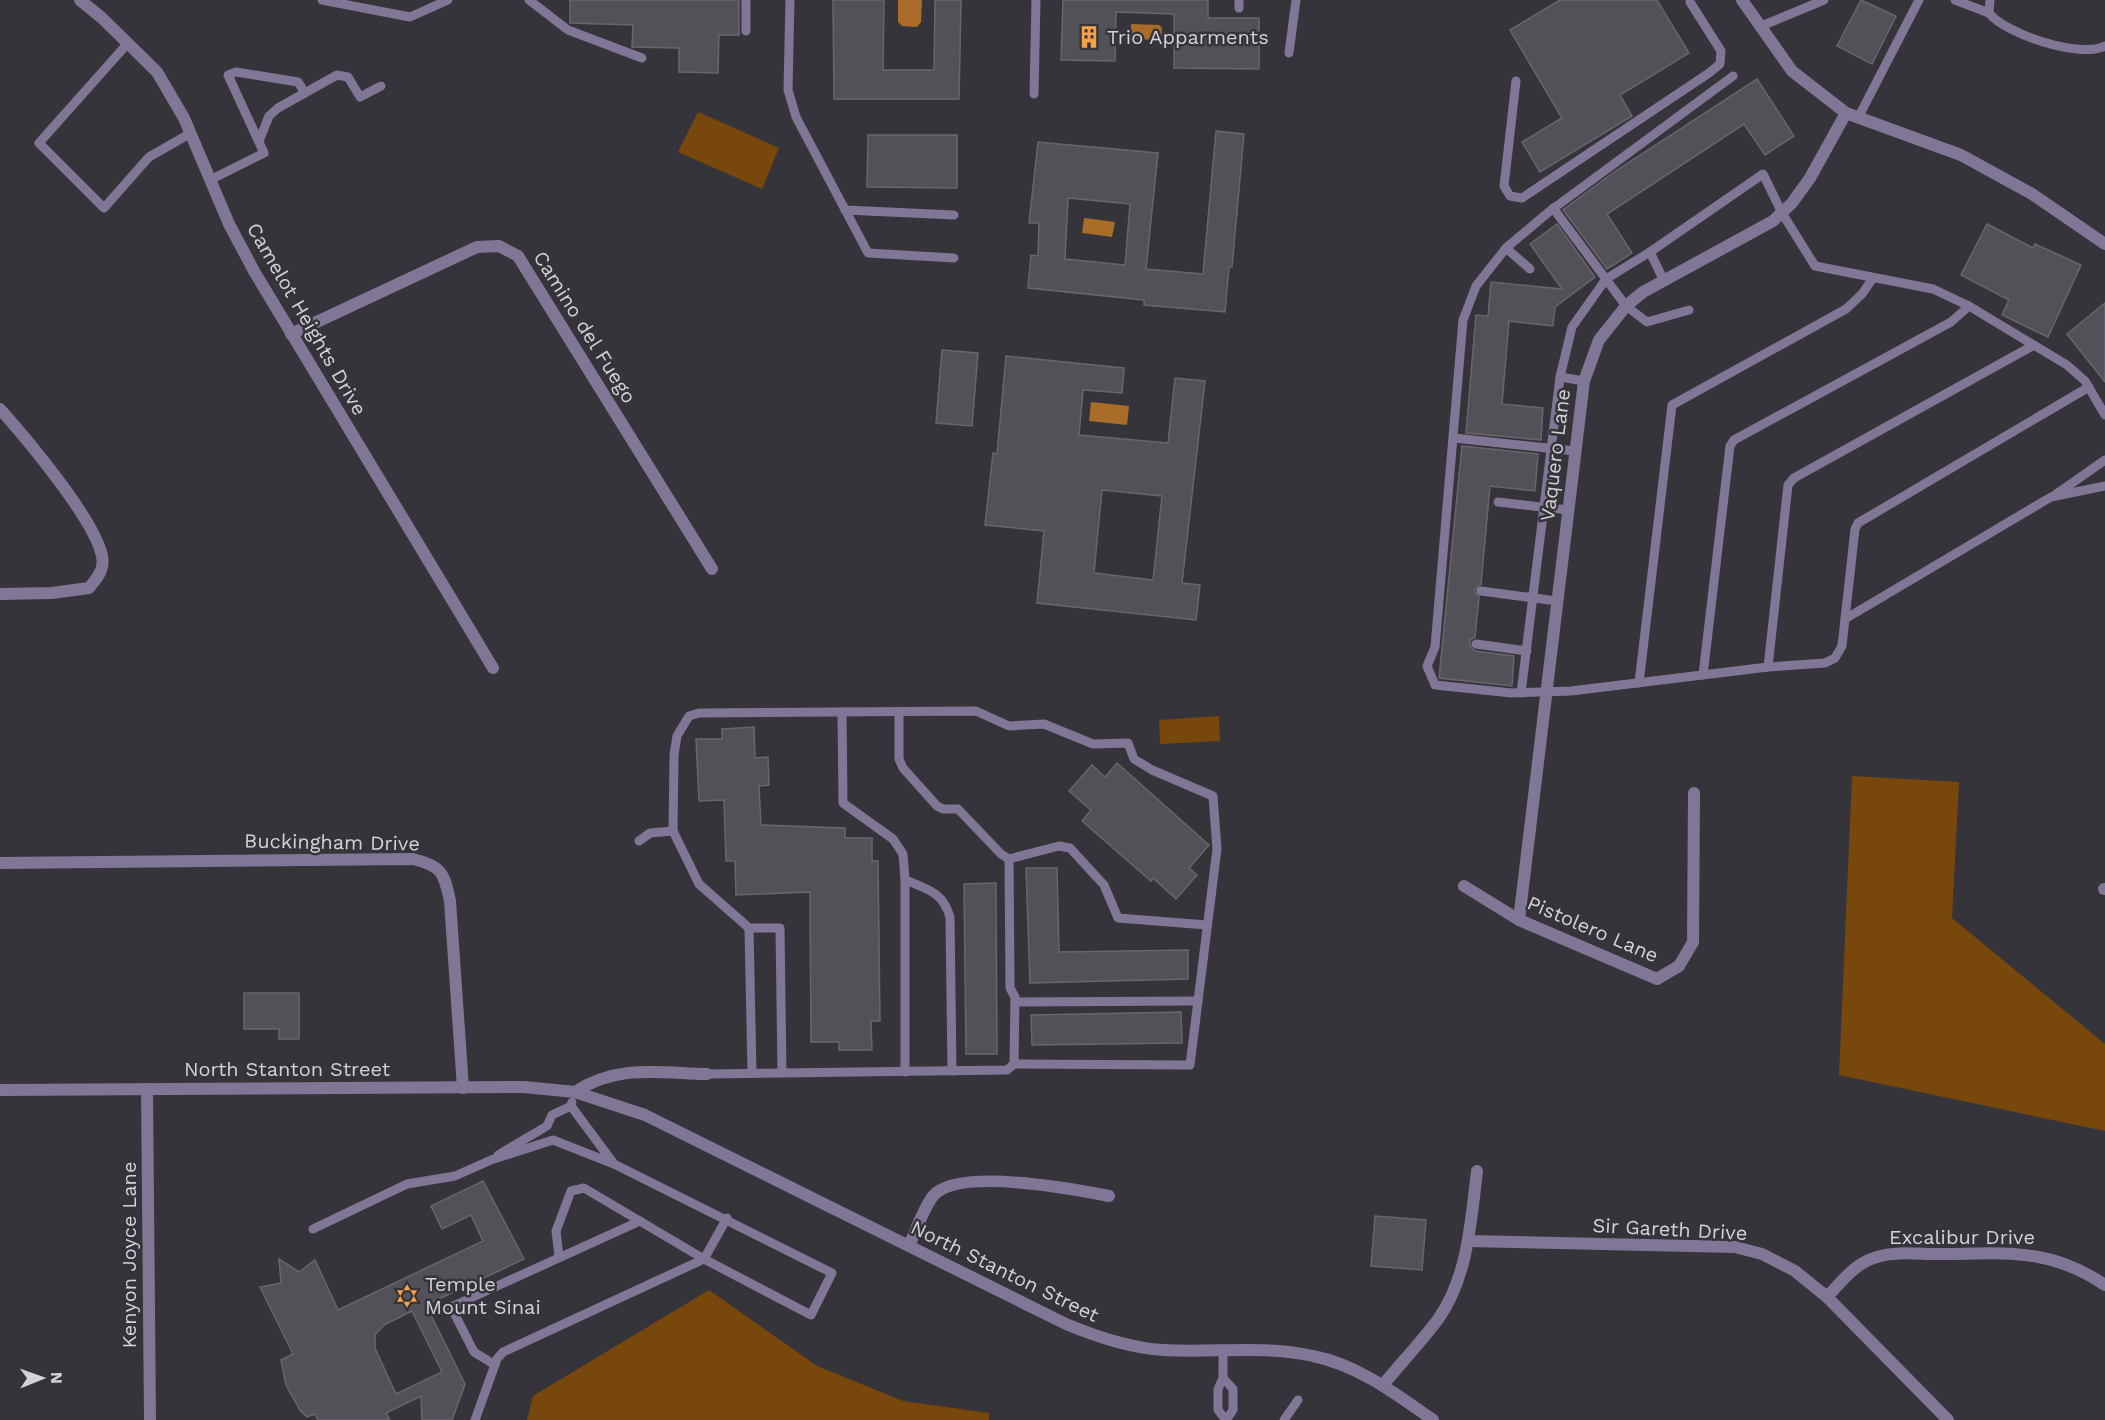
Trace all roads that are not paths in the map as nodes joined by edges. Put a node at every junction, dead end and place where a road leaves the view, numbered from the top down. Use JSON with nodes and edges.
{"nodes":[{"id":1,"x":80,"y":0,"type":"edge"},
{"id":2,"x":322,"y":0,"type":"edge"},
{"id":3,"x":448,"y":0,"type":"edge"},
{"id":4,"x":529,"y":0,"type":"edge"},
{"id":5,"x":747,"y":0,"type":"edge"},
{"id":6,"x":790,"y":0,"type":"edge"},
{"id":7,"x":1036,"y":0,"type":"edge"},
{"id":8,"x":1296,"y":0,"type":"edge"},
{"id":9,"x":1742,"y":0,"type":"edge"},
{"id":10,"x":1824,"y":0,"type":"edge"},
{"id":11,"x":1919,"y":0,"type":"edge"},
{"id":12,"x":1955,"y":0,"type":"edge"},
{"id":13,"x":1990,"y":0,"type":"edge"},
{"id":14,"x":1691,"y":1,"type":"edge"},
{"id":15,"x":1989,"y":13,"type":"junction"},
{"id":16,"x":1759,"y":27,"type":"junction"},
{"id":17,"x":746,"y":31,"type":"dead end"},
{"id":18,"x":128,"y":43,"type":"junction"},
{"id":19,"x":2105,"y":45,"type":"edge"},
{"id":20,"x":1289,"y":53,"type":"dead end"},
{"id":21,"x":642,"y":58,"type":"dead end"},
{"id":22,"x":1733,"y":76,"type":"dead end"},
{"id":23,"x":1516,"y":81,"type":"dead end"},
{"id":24,"x":381,"y":86,"type":"dead end"},
{"id":25,"x":305,"y":93,"type":"junction"},
{"id":26,"x":1034,"y":94,"type":"dead end"},
{"id":27,"x":1852,"y":115,"type":"junction"},
{"id":28,"x":191,"y":133,"type":"junction"},
{"id":29,"x":259,"y":141,"type":"junction"},
{"id":30,"x":210,"y":180,"type":"junction"},
{"id":31,"x":1553,"y":208,"type":"junction"},
{"id":32,"x":845,"y":210,"type":"junction"},
{"id":33,"x":1782,"y":213,"type":"junction"},
{"id":34,"x":954,"y":215,"type":"dead end"},
{"id":35,"x":2103,"y":239,"type":"edge"},
{"id":36,"x":1506,"y":248,"type":"junction"},
{"id":37,"x":1650,"y":252,"type":"junction"},
{"id":38,"x":954,"y":258,"type":"dead end"},
{"id":39,"x":1530,"y":269,"type":"dead end"},
{"id":40,"x":1873,"y":278,"type":"junction"},
{"id":41,"x":1606,"y":279,"type":"junction"},
{"id":42,"x":1664,"y":281,"type":"junction"},
{"id":43,"x":1626,"y":306,"type":"junction"},
{"id":44,"x":1969,"y":306,"type":"junction"},
{"id":45,"x":1689,"y":310,"type":"dead end"},
{"id":46,"x":291,"y":334,"type":"junction"},
{"id":47,"x":2034,"y":345,"type":"junction"},
{"id":48,"x":1560,"y":377,"type":"junction"},
{"id":49,"x":1584,"y":381,"type":"junction"},
{"id":50,"x":2089,"y":387,"type":"junction"},
{"id":51,"x":0,"y":409,"type":"edge"},
{"id":52,"x":2105,"y":416,"type":"edge"},
{"id":53,"x":1454,"y":438,"type":"junction"},
{"id":54,"x":1552,"y":448,"type":"junction"},
{"id":55,"x":1575,"y":451,"type":"junction"},
{"id":56,"x":2105,"y":460,"type":"edge"},
{"id":57,"x":2105,"y":486,"type":"edge"},
{"id":58,"x":2051,"y":497,"type":"junction"},
{"id":59,"x":1498,"y":502,"type":"dead end"},
{"id":60,"x":1545,"y":507,"type":"junction"},
{"id":61,"x":1568,"y":510,"type":"junction"},
{"id":62,"x":712,"y":569,"type":"dead end"},
{"id":63,"x":1481,"y":591,"type":"dead end"},
{"id":64,"x":0,"y":594,"type":"edge"},
{"id":65,"x":1533,"y":598,"type":"junction"},
{"id":66,"x":1557,"y":601,"type":"junction"},
{"id":67,"x":1845,"y":619,"type":"junction"},
{"id":68,"x":1476,"y":644,"type":"dead end"},
{"id":69,"x":1527,"y":651,"type":"junction"},
{"id":70,"x":1768,"y":667,"type":"junction"},
{"id":71,"x":493,"y":668,"type":"dead end"},
{"id":72,"x":1703,"y":675,"type":"junction"},
{"id":73,"x":1639,"y":682,"type":"junction"},
{"id":74,"x":1546,"y":692,"type":"junction"},
{"id":75,"x":1521,"y":693,"type":"junction"},
{"id":76,"x":842,"y":712,"type":"junction"},
{"id":77,"x":899,"y":712,"type":"junction"},
{"id":78,"x":1694,"y":792,"type":"dead end"},
{"id":79,"x":673,"y":831,"type":"junction"},
{"id":80,"x":639,"y":841,"type":"dead end"},
{"id":81,"x":1009,"y":859,"type":"junction"},
{"id":82,"x":0,"y":863,"type":"edge"},
{"id":83,"x":905,"y":880,"type":"junction"},
{"id":84,"x":1464,"y":886,"type":"dead end"},
{"id":85,"x":1519,"y":920,"type":"junction"},
{"id":86,"x":1207,"y":925,"type":"junction"},
{"id":87,"x":749,"y":928,"type":"junction"},
{"id":88,"x":1198,"y":1001,"type":"junction"},
{"id":89,"x":1015,"y":1002,"type":"junction"},
{"id":90,"x":1014,"y":1065,"type":"junction"},
{"id":91,"x":952,"y":1071,"type":"junction"},
{"id":92,"x":905,"y":1072,"type":"junction"},
{"id":93,"x":752,"y":1073,"type":"junction"},
{"id":94,"x":782,"y":1073,"type":"junction"},
{"id":95,"x":707,"y":1074,"type":"joint"},
{"id":96,"x":463,"y":1088,"type":"junction"},
{"id":97,"x":147,"y":1089,"type":"junction"},
{"id":98,"x":0,"y":1090,"type":"edge"},
{"id":99,"x":575,"y":1092,"type":"junction"},
{"id":100,"x":571,"y":1106,"type":"junction"},
{"id":101,"x":491,"y":1160,"type":"junction"},
{"id":102,"x":614,"y":1164,"type":"junction"},
{"id":103,"x":1478,"y":1171,"type":"dead end"},
{"id":104,"x":1109,"y":1196,"type":"dead end"},
{"id":105,"x":727,"y":1218,"type":"junction"},
{"id":106,"x":640,"y":1221,"type":"junction"},
{"id":107,"x":313,"y":1229,"type":"dead end"},
{"id":108,"x":1468,"y":1241,"type":"junction"},
{"id":109,"x":909,"y":1246,"type":"junction"},
{"id":110,"x":559,"y":1256,"type":"junction"},
{"id":111,"x":704,"y":1259,"type":"junction"},
{"id":112,"x":2105,"y":1285,"type":"edge"},
{"id":113,"x":1827,"y":1297,"type":"junction"},
{"id":114,"x":1223,"y":1351,"type":"junction"},
{"id":115,"x":495,"y":1365,"type":"junction"},
{"id":116,"x":1223,"y":1378,"type":"junction"},
{"id":117,"x":1383,"y":1385,"type":"junction"},
{"id":118,"x":1298,"y":1400,"type":"dead end"},
{"id":119,"x":150,"y":1420,"type":"edge"},
{"id":120,"x":475,"y":1420,"type":"edge"},
{"id":121,"x":1226,"y":1420,"type":"edge"},
{"id":122,"x":1284,"y":1420,"type":"edge"},
{"id":123,"x":1433,"y":1420,"type":"edge"},
{"id":124,"x":1948,"y":1420,"type":"edge"}],
"edges":[{"from":1,"to":18,"type":"street","name":"Camelot Heights Drive"},
{"from":2,"to":3,"type":"lane"},
{"from":4,"to":21,"type":"lane"},
{"from":5,"to":17,"type":"lane"},
{"from":6,"to":32,"type":"lane"},
{"from":7,"to":26,"type":"lane"},
{"from":8,"to":20,"type":"lane"},
{"from":9,"to":16,"type":"street"},
{"from":10,"to":16,"type":"lane"},
{"from":11,"to":27,"type":"lane"},
{"from":12,"to":15,"type":"lane"},
{"from":13,"to":15,"type":"lane"},
{"from":14,"to":23,"type":"lane"},
{"from":15,"to":19,"type":"lane"},
{"from":16,"to":27,"type":"street"},
{"from":18,"to":28,"type":"street","name":"Camelot Heights Drive"},
{"from":18,"to":28,"type":"lane"},
{"from":22,"to":31,"type":"lane"},
{"from":24,"to":25,"type":"lane"},
{"from":25,"to":29,"type":"lane"},
{"from":25,"to":29,"type":"lane"},
{"from":27,"to":33,"type":"street","name":"Vaquero Lane"},
{"from":27,"to":35,"type":"street"},
{"from":28,"to":30,"type":"street","name":"Camelot Heights Drive"},
{"from":29,"to":30,"type":"lane"},
{"from":30,"to":46,"type":"street","name":"Camelot Heights Drive"},
{"from":31,"to":36,"type":"lane"},
{"from":31,"to":41,"type":"lane"},
{"from":32,"to":34,"type":"lane"},
{"from":32,"to":38,"type":"lane"},
{"from":33,"to":37,"type":"lane"},
{"from":33,"to":40,"type":"lane"},
{"from":33,"to":42,"type":"street","name":"Vaquero Lane"},
{"from":36,"to":39,"type":"lane"},
{"from":36,"to":53,"type":"lane"},
{"from":37,"to":41,"type":"lane"},
{"from":37,"to":42,"type":"lane"},
{"from":40,"to":44,"type":"lane"},
{"from":40,"to":73,"type":"lane"},
{"from":41,"to":43,"type":"lane"},
{"from":41,"to":48,"type":"lane"},
{"from":42,"to":43,"type":"street","name":"Vaquero Lane"},
{"from":43,"to":45,"type":"lane"},
{"from":43,"to":49,"type":"street","name":"Vaquero Lane"},
{"from":44,"to":47,"type":"lane"},
{"from":44,"to":72,"type":"lane"},
{"from":46,"to":62,"type":"street","name":"Camino del Fuego"},
{"from":46,"to":71,"type":"street","name":"Camelot Heights Drive"},
{"from":47,"to":50,"type":"lane"},
{"from":47,"to":70,"type":"lane"},
{"from":48,"to":49,"type":"lane"},
{"from":48,"to":54,"type":"lane"},
{"from":49,"to":55,"type":"street","name":"Vaquero Lane"},
{"from":50,"to":52,"type":"lane"},
{"from":50,"to":67,"type":"lane"},
{"from":51,"to":64,"type":"street"},
{"from":53,"to":54,"type":"lane"},
{"from":53,"to":75,"type":"lane"},
{"from":54,"to":55,"type":"lane"},
{"from":54,"to":60,"type":"lane"},
{"from":55,"to":61,"type":"street","name":"Vaquero Lane"},
{"from":56,"to":58,"type":"lane"},
{"from":57,"to":58,"type":"lane"},
{"from":58,"to":67,"type":"lane"},
{"from":59,"to":60,"type":"lane"},
{"from":60,"to":61,"type":"lane"},
{"from":60,"to":65,"type":"lane"},
{"from":61,"to":66,"type":"street","name":"Vaquero Lane"},
{"from":63,"to":65,"type":"lane"},
{"from":65,"to":66,"type":"lane"},
{"from":65,"to":69,"type":"lane"},
{"from":66,"to":74,"type":"street","name":"Vaquero Lane"},
{"from":67,"to":70,"type":"lane"},
{"from":68,"to":69,"type":"lane"},
{"from":69,"to":75,"type":"lane"},
{"from":70,"to":72,"type":"lane"},
{"from":72,"to":73,"type":"lane"},
{"from":73,"to":74,"type":"lane"},
{"from":74,"to":75,"type":"lane"},
{"from":74,"to":85,"type":"street","name":"Vaquero Lane"},
{"from":76,"to":77,"type":"lane"},
{"from":76,"to":79,"type":"lane"},
{"from":76,"to":83,"type":"lane"},
{"from":77,"to":81,"type":"lane"},
{"from":77,"to":86,"type":"lane"},
{"from":78,"to":85,"type":"street","name":"Pistolero Lane"},
{"from":79,"to":80,"type":"lane"},
{"from":79,"to":87,"type":"lane"},
{"from":81,"to":86,"type":"lane"},
{"from":81,"to":89,"type":"lane"},
{"from":82,"to":96,"type":"street","name":"Buckingham Drive"},
{"from":83,"to":91,"type":"lane"},
{"from":83,"to":92,"type":"lane"},
{"from":84,"to":85,"type":"street","name":"Pistolero Lane"},
{"from":86,"to":88,"type":"lane"},
{"from":87,"to":93,"type":"lane"},
{"from":87,"to":94,"type":"lane"},
{"from":88,"to":89,"type":"lane"},
{"from":88,"to":90,"type":"lane"},
{"from":89,"to":90,"type":"lane"},
{"from":90,"to":91,"type":"lane"},
{"from":91,"to":92,"type":"lane"},
{"from":92,"to":94,"type":"lane"},
{"from":93,"to":94,"type":"lane"},
{"from":93,"to":95,"type":"lane"},
{"from":95,"to":99,"type":"street"},
{"from":96,"to":97,"type":"street","name":"North Stanton Street"},
{"from":96,"to":99,"type":"street","name":"North Stanton Street"},
{"from":97,"to":98,"type":"street","name":"North Stanton Street"},
{"from":97,"to":119,"type":"street","name":"Kenyon Joyce Lane"},
{"from":99,"to":100,"type":"lane"},
{"from":99,"to":109,"type":"street","name":"North Stanton Street"},
{"from":100,"to":101,"type":"lane"},
{"from":100,"to":102,"type":"lane"},
{"from":101,"to":102,"type":"lane"},
{"from":101,"to":107,"type":"lane"},
{"from":102,"to":105,"type":"lane"},
{"from":103,"to":108,"type":"street"},
{"from":104,"to":109,"type":"street"},
{"from":105,"to":111,"type":"lane"},
{"from":105,"to":111,"type":"lane"},
{"from":106,"to":110,"type":"lane"},
{"from":106,"to":110,"type":"lane"},
{"from":106,"to":111,"type":"lane"},
{"from":108,"to":113,"type":"street","name":"Sir Gareth Drive"},
{"from":108,"to":117,"type":"street"},
{"from":109,"to":114,"type":"street","name":"North Stanton Street"},
{"from":110,"to":115,"type":"lane"},
{"from":111,"to":115,"type":"lane"},
{"from":112,"to":113,"type":"street","name":"Excalibur Drive"},
{"from":113,"to":124,"type":"street","name":"Sir Gareth Drive"},
{"from":114,"to":116,"type":"lane"},
{"from":114,"to":117,"type":"street","name":"North Stanton Street"},
{"from":115,"to":120,"type":"lane"},
{"from":116,"to":121,"type":"lane"},
{"from":116,"to":121,"type":"lane"},
{"from":117,"to":123,"type":"street","name":"North Stanton Street"},
{"from":118,"to":122,"type":"lane"}]}
